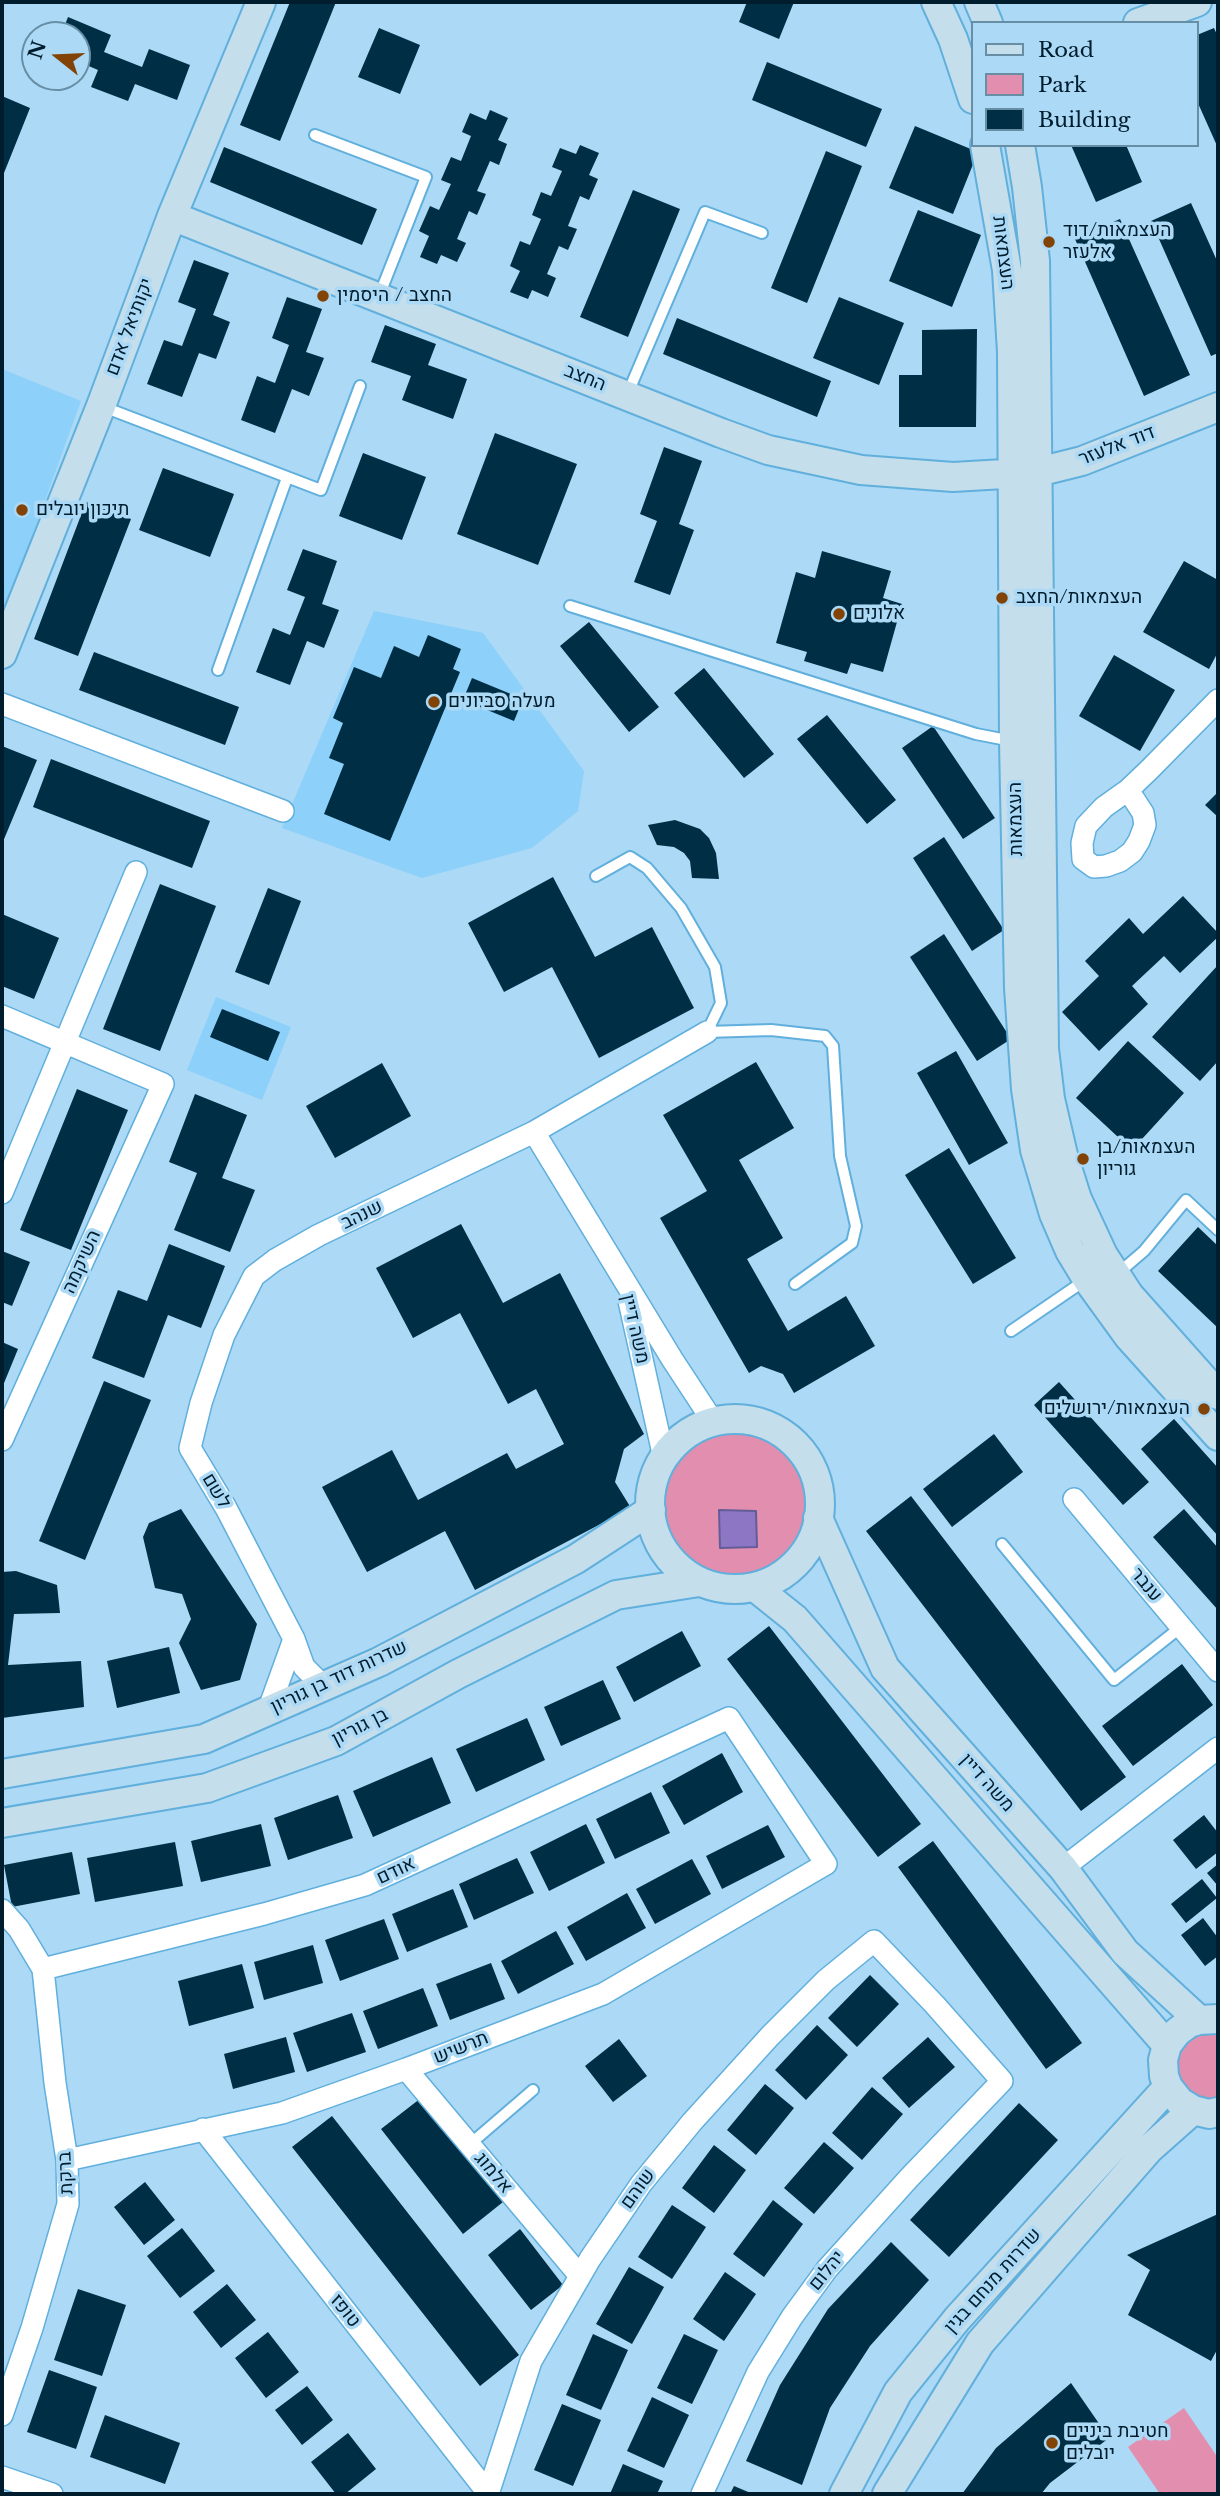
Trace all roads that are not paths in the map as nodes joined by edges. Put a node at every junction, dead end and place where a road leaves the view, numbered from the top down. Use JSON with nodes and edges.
{"nodes":[{"id":1,"x":261,"y":2,"type":"edge"},
{"id":2,"x":936,"y":2,"type":"edge"},
{"id":3,"x":979,"y":2,"type":"edge"},
{"id":4,"x":1197,"y":2,"type":"edge"},
{"id":5,"x":987,"y":21,"type":"edge"},
{"id":6,"x":1140,"y":21,"type":"edge"},
{"id":7,"x":967,"y":61,"type":"edge"},
{"id":8,"x":972,"y":93,"type":"edge"},
{"id":9,"x":315,"y":135,"type":"dead end"},
{"id":10,"x":985,"y":147,"type":"edge"},
{"id":11,"x":1020,"y":147,"type":"edge"},
{"id":12,"x":172,"y":216,"type":"junction"},
{"id":13,"x":762,"y":233,"type":"dead end"},
{"id":14,"x":378,"y":297,"type":"junction"},
{"id":15,"x":360,"y":386,"type":"dead end"},
{"id":16,"x":627,"y":395,"type":"junction"},
{"id":17,"x":101,"y":406,"type":"junction"},
{"id":18,"x":1218,"y":407,"type":"edge"},
{"id":19,"x":1025,"y":473,"type":"junction"},
{"id":20,"x":287,"y":478,"type":"junction"},
{"id":21,"x":570,"y":606,"type":"dead end"},
{"id":22,"x":2,"y":654,"type":"edge"},
{"id":23,"x":218,"y":670,"type":"dead end"},
{"id":24,"x":1218,"y":701,"type":"edge"},
{"id":25,"x":2,"y":704,"type":"edge"},
{"id":26,"x":1014,"y":742,"type":"junction"},
{"id":27,"x":1128,"y":790,"type":"dead end"},
{"id":28,"x":283,"y":811,"type":"dead end"},
{"id":29,"x":136,"y":872,"type":"dead end"},
{"id":30,"x":596,"y":876,"type":"dead end"},
{"id":31,"x":2,"y":1016,"type":"edge"},
{"id":32,"x":706,"y":1032,"type":"junction"},
{"id":33,"x":65,"y":1041,"type":"junction"},
{"id":34,"x":534,"y":1132,"type":"junction"},
{"id":35,"x":2,"y":1193,"type":"edge"},
{"id":36,"x":1218,"y":1230,"type":"edge"},
{"id":37,"x":1115,"y":1275,"type":"junction"},
{"id":38,"x":1087,"y":1279,"type":"junction"},
{"id":39,"x":624,"y":1282,"type":"junction"},
{"id":40,"x":795,"y":1284,"type":"dead end"},
{"id":41,"x":1011,"y":1331,"type":"dead end"},
{"id":42,"x":224,"y":1335,"type":"joint"},
{"id":43,"x":1218,"y":1395,"type":"edge"},
{"id":44,"x":714,"y":1423,"type":"junction"},
{"id":45,"x":1218,"y":1436,"type":"edge"},
{"id":46,"x":2,"y":1440,"type":"edge"},
{"id":47,"x":664,"y":1458,"type":"junction"},
{"id":48,"x":1074,"y":1499,"type":"dead end"},
{"id":49,"x":651,"y":1510,"type":"junction"},
{"id":50,"x":818,"y":1518,"type":"junction"},
{"id":51,"x":1003,"y":1544,"type":"dead end"},
{"id":52,"x":699,"y":1582,"type":"junction"},
{"id":53,"x":755,"y":1587,"type":"junction"},
{"id":54,"x":1181,"y":1627,"type":"junction"},
{"id":55,"x":294,"y":1639,"type":"junction"},
{"id":56,"x":1218,"y":1671,"type":"edge"},
{"id":57,"x":324,"y":1687,"type":"junction"},
{"id":58,"x":268,"y":1711,"type":"junction"},
{"id":59,"x":1218,"y":1748,"type":"edge"},
{"id":60,"x":2,"y":1774,"type":"edge"},
{"id":61,"x":2,"y":1823,"type":"edge"},
{"id":62,"x":826,"y":1864,"type":"joint"},
{"id":63,"x":1063,"y":1868,"type":"junction"},
{"id":64,"x":2,"y":1910,"type":"edge"},
{"id":65,"x":43,"y":1969,"type":"junction"},
{"id":66,"x":1208,"y":2020,"type":"edge"},
{"id":67,"x":1167,"y":2045,"type":"junction"},
{"id":68,"x":406,"y":2069,"type":"junction"},
{"id":69,"x":1002,"y":2081,"type":"joint"},
{"id":70,"x":1168,"y":2087,"type":"junction"},
{"id":71,"x":533,"y":2090,"type":"dead end"},
{"id":72,"x":1206,"y":2111,"type":"edge"},
{"id":73,"x":203,"y":2130,"type":"junction"},
{"id":74,"x":469,"y":2145,"type":"junction"},
{"id":75,"x":67,"y":2160,"type":"junction"},
{"id":76,"x":580,"y":2276,"type":"junction"},
{"id":77,"x":2,"y":2416,"type":"edge"},
{"id":78,"x":2,"y":2477,"type":"edge"},
{"id":79,"x":52,"y":2494,"type":"edge"},
{"id":80,"x":488,"y":2494,"type":"edge"},
{"id":81,"x":702,"y":2494,"type":"edge"},
{"id":82,"x":844,"y":2494,"type":"edge"},
{"id":83,"x":887,"y":2494,"type":"edge"}],
"edges":[{"from":1,"to":12,"type":"street","name":"יקותיאל אדם"},
{"from":2,"to":7,"type":"street"},
{"from":3,"to":5,"type":"street"},
{"from":4,"to":6,"type":"street"},
{"from":7,"to":8,"type":"street"},
{"from":9,"to":14,"type":"lane"},
{"from":10,"to":19,"type":"street","name":"העצמאות"},
{"from":11,"to":19,"type":"street","name":"העצמאות"},
{"from":12,"to":14,"type":"street","name":"החצב"},
{"from":12,"to":17,"type":"street","name":"יקותיאל אדם"},
{"from":13,"to":16,"type":"lane"},
{"from":14,"to":16,"type":"street","name":"החצב"},
{"from":15,"to":20,"type":"lane"},
{"from":16,"to":19,"type":"street","name":"החצב"},
{"from":17,"to":20,"type":"lane"},
{"from":17,"to":22,"type":"street","name":"יקותיאל אדם"},
{"from":18,"to":19,"type":"street","name":"דוד אלעזר"},
{"from":19,"to":26,"type":"street","name":"העצמאות"},
{"from":19,"to":37,"type":"street","name":"העצמאות"},
{"from":20,"to":23,"type":"lane"},
{"from":21,"to":26,"type":"lane"},
{"from":24,"to":27,"type":"street"},
{"from":25,"to":28,"type":"street"},
{"from":26,"to":38,"type":"street","name":"העצמאות"},
{"from":29,"to":33,"type":"street"},
{"from":30,"to":32,"type":"lane"},
{"from":31,"to":33,"type":"street"},
{"from":32,"to":34,"type":"street","name":"שנהב"},
{"from":32,"to":40,"type":"lane"},
{"from":33,"to":35,"type":"street"},
{"from":33,"to":46,"type":"street","name":"השיקמה"},
{"from":34,"to":39,"type":"street","name":"משה דיין"},
{"from":34,"to":42,"type":"street","name":"שנהב"},
{"from":36,"to":37,"type":"lane"},
{"from":37,"to":43,"type":"street","name":"העצמאות"},
{"from":38,"to":41,"type":"lane"},
{"from":38,"to":45,"type":"street","name":"העצמאות"},
{"from":39,"to":44,"type":"street","name":"משה דיין"},
{"from":39,"to":47,"type":"street","name":"משה דיין"},
{"from":42,"to":55,"type":"street","name":"לשם"},
{"from":44,"to":47,"type":"street"},
{"from":44,"to":50,"type":"street"},
{"from":47,"to":49,"type":"street"},
{"from":48,"to":54,"type":"street","name":"ענבר"},
{"from":49,"to":52,"type":"street"},
{"from":49,"to":57,"type":"street","name":"שדרות דוד בן גוריון"},
{"from":50,"to":53,"type":"street"},
{"from":50,"to":63,"type":"street","name":"משה דיין"},
{"from":51,"to":54,"type":"lane"},
{"from":52,"to":53,"type":"street"},
{"from":52,"to":61,"type":"street","name":"בן גוריון"},
{"from":53,"to":67,"type":"street","name":"משה דיין"},
{"from":54,"to":56,"type":"street","name":"ענבר"},
{"from":55,"to":57,"type":"street","name":"לשם"},
{"from":55,"to":58,"type":"street"},
{"from":57,"to":58,"type":"street","name":"שדרות דוד בן גוריון"},
{"from":58,"to":60,"type":"street","name":"שדרות דוד בן גוריון"},
{"from":59,"to":63,"type":"street"},
{"from":62,"to":65,"type":"street","name":"אודם"},
{"from":62,"to":68,"type":"street","name":"תרשיש"},
{"from":63,"to":66,"type":"street","name":"משה דיין"},
{"from":64,"to":65,"type":"street","name":"ברקת"},
{"from":65,"to":75,"type":"street","name":"ברקת"},
{"from":66,"to":67,"type":"street"},
{"from":67,"to":70,"type":"street"},
{"from":68,"to":73,"type":"street","name":"תרשיש"},
{"from":68,"to":74,"type":"street","name":"אלמוג"},
{"from":69,"to":76,"type":"street","name":"שוהם"},
{"from":69,"to":81,"type":"street","name":"יהלום"},
{"from":70,"to":72,"type":"street"},
{"from":70,"to":82,"type":"street","name":"שדרות מנחם בגין"},
{"from":71,"to":74,"type":"lane"},
{"from":72,"to":83,"type":"street","name":"שדרות מנחם בגין"},
{"from":73,"to":75,"type":"street","name":"תרשיש"},
{"from":73,"to":80,"type":"street","name":"טופז"},
{"from":74,"to":76,"type":"street","name":"אלמוג"},
{"from":75,"to":77,"type":"street","name":"ברקת"},
{"from":76,"to":80,"type":"street","name":"שוהם"},
{"from":78,"to":79,"type":"street"}]}
